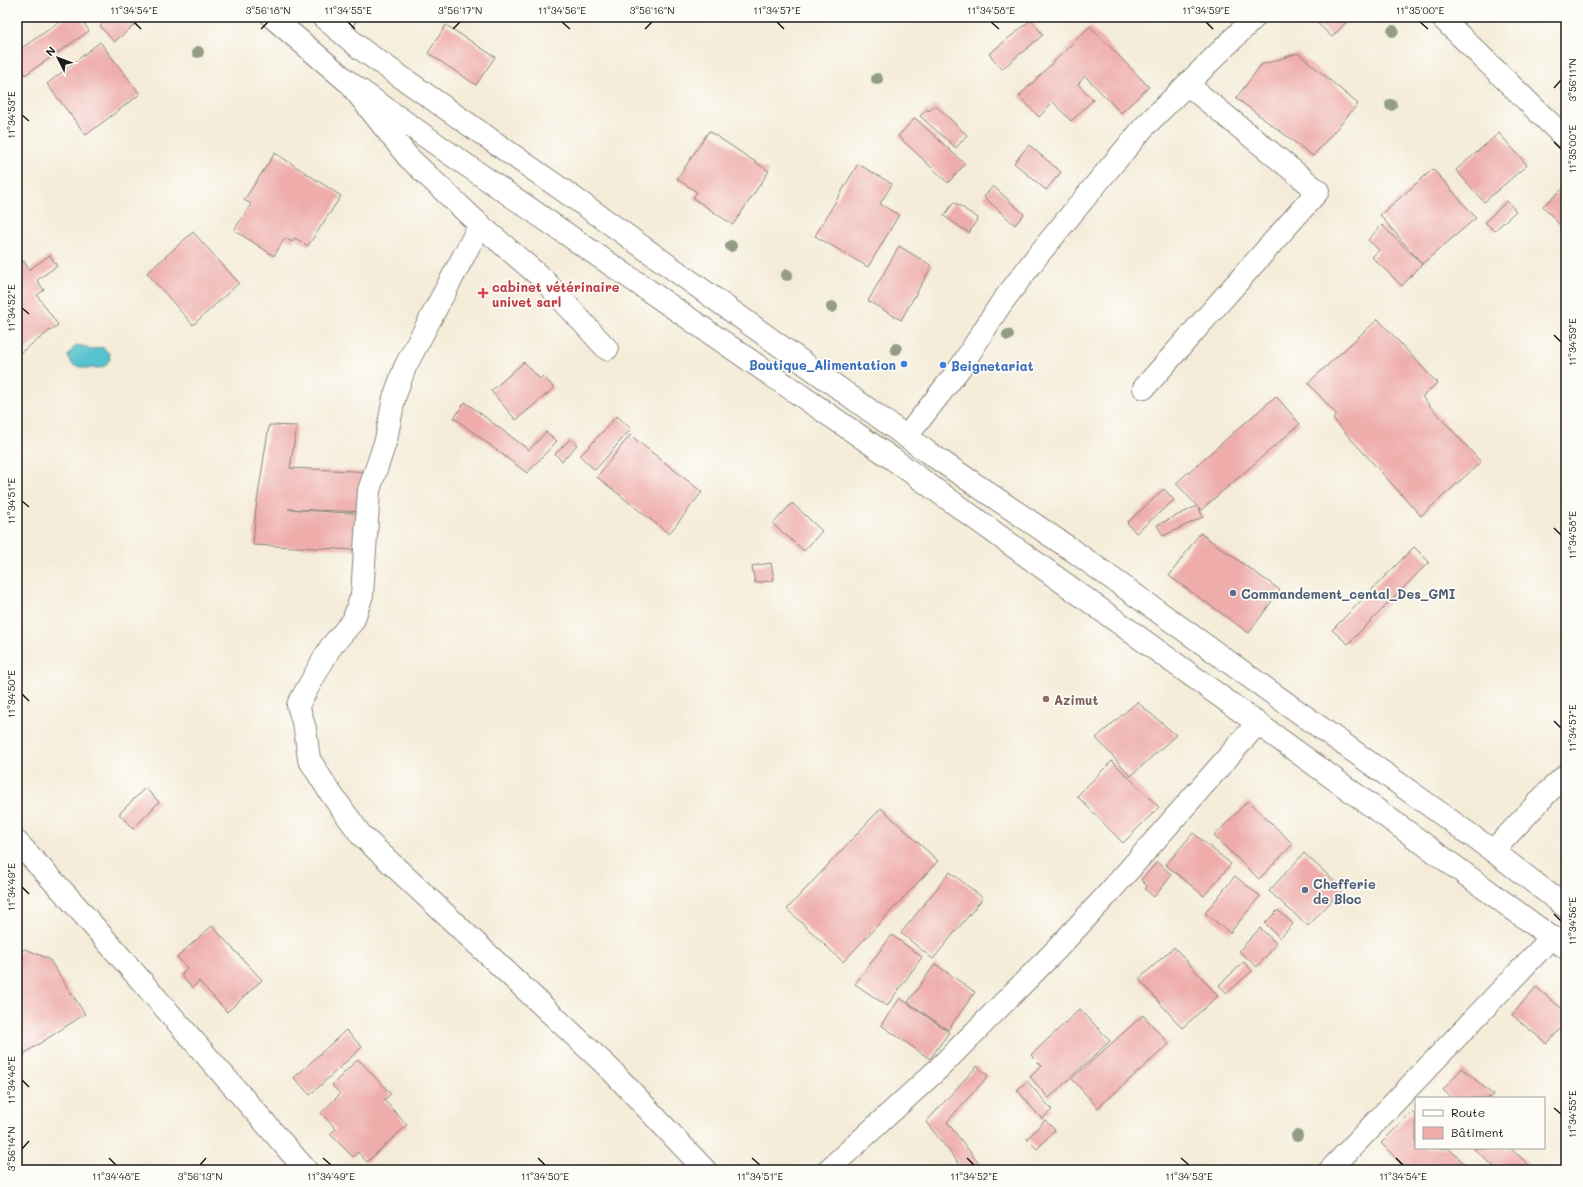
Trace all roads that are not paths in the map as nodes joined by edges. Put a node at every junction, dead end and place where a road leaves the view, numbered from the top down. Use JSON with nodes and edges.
{"nodes":[{"id":1,"x":272,"y":17,"type":"edge"},
{"id":2,"x":1255,"y":17,"type":"edge"},
{"id":3,"x":1441,"y":17,"type":"edge"},
{"id":4,"x":335,"y":21,"type":"edge"},
{"id":5,"x":347,"y":81,"type":"junction"},
{"id":6,"x":1188,"y":85,"type":"junction"},
{"id":7,"x":1563,"y":136,"type":"dead end"},
{"id":8,"x":480,"y":225,"type":"junction"},
{"id":9,"x":607,"y":349,"type":"dead end"},
{"id":10,"x":1144,"y":388,"type":"dead end"},
{"id":11,"x":907,"y":436,"type":"junction"},
{"id":12,"x":1258,"y":724,"type":"junction"},
{"id":13,"x":1566,"y":775,"type":"edge"},
{"id":14,"x":17,"y":842,"type":"edge"},
{"id":15,"x":1493,"y":851,"type":"junction"},
{"id":16,"x":1566,"y":907,"type":"edge"},
{"id":17,"x":1559,"y":942,"type":"edge"},
{"id":18,"x":306,"y":1170,"type":"edge"},
{"id":19,"x":706,"y":1170,"type":"edge"},
{"id":20,"x":828,"y":1170,"type":"edge"},
{"id":21,"x":1330,"y":1170,"type":"edge"}],
"edges":[{"from":1,"to":5,"type":"street"},
{"from":2,"to":6,"type":"street"},
{"from":3,"to":7,"type":"street"},
{"from":4,"to":11,"type":"street"},
{"from":5,"to":8,"type":"street"},
{"from":5,"to":12,"type":"street"},
{"from":6,"to":10,"type":"street"},
{"from":6,"to":11,"type":"street"},
{"from":8,"to":9,"type":"street"},
{"from":8,"to":19,"type":"street"},
{"from":11,"to":15,"type":"street"},
{"from":12,"to":17,"type":"street"},
{"from":12,"to":20,"type":"street"},
{"from":13,"to":15,"type":"street"},
{"from":14,"to":18,"type":"street"},
{"from":15,"to":16,"type":"street"},
{"from":17,"to":21,"type":"street"}]}
